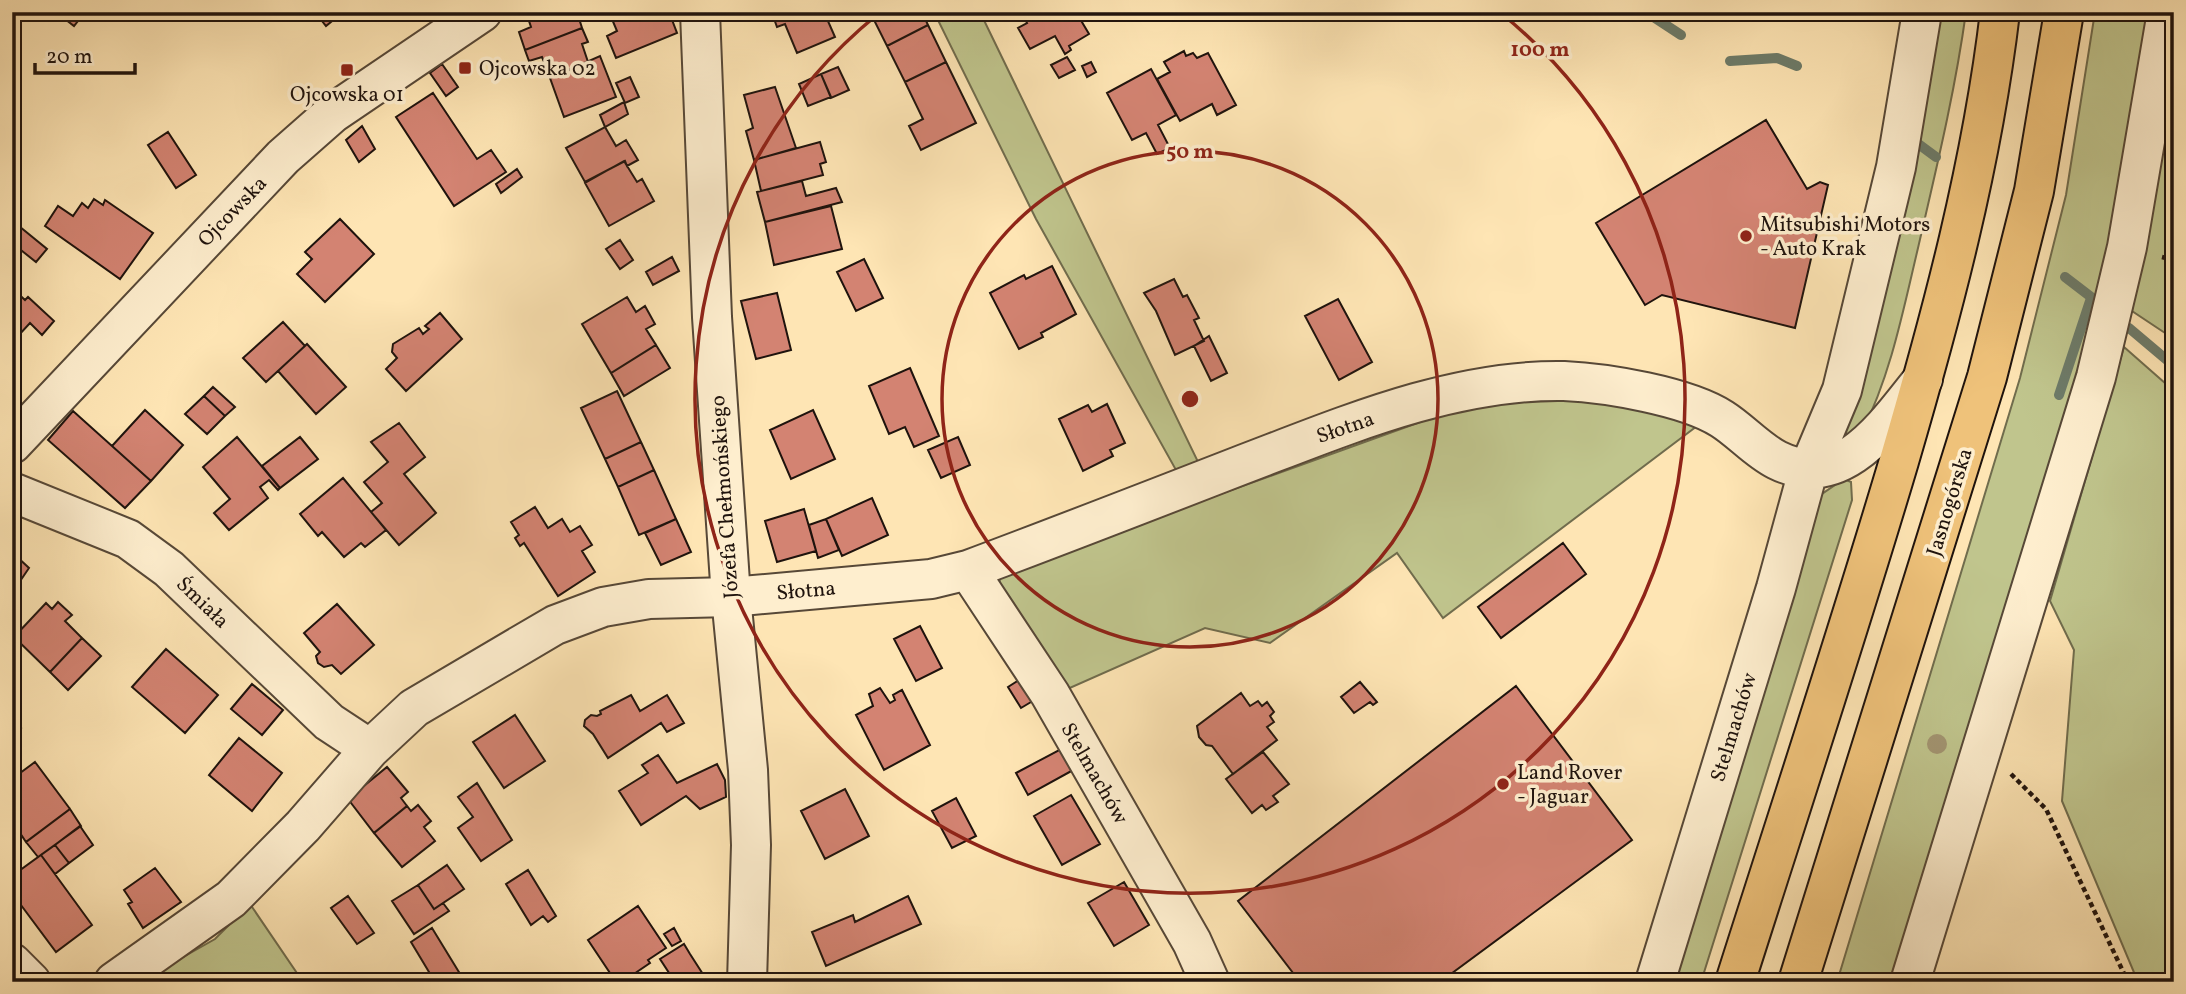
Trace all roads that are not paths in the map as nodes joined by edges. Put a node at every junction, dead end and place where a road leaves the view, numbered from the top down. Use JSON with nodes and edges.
{"nodes":[{"id":1,"x":482,"y":12,"type":"edge"},
{"id":2,"x":700,"y":12,"type":"edge"},
{"id":3,"x":1922,"y":12,"type":"edge"},
{"id":4,"x":2000,"y":12,"type":"edge"},
{"id":5,"x":2064,"y":12,"type":"edge"},
{"id":6,"x":2167,"y":12,"type":"edge"},
{"id":7,"x":1923,"y":379,"type":"junction"},
{"id":8,"x":12,"y":444,"type":"edge"},
{"id":9,"x":1808,"y":471,"type":"junction"},
{"id":10,"x":12,"y":492,"type":"edge"},
{"id":11,"x":968,"y":570,"type":"junction"},
{"id":12,"x":731,"y":597,"type":"junction"},
{"id":13,"x":370,"y":749,"type":"junction"},
{"id":14,"x":12,"y":963,"type":"edge"},
{"id":15,"x":31,"y":982,"type":"edge"},
{"id":16,"x":114,"y":982,"type":"edge"},
{"id":17,"x":747,"y":982,"type":"edge"},
{"id":18,"x":1210,"y":982,"type":"edge"},
{"id":19,"x":1655,"y":982,"type":"edge"},
{"id":20,"x":1735,"y":982,"type":"edge"},
{"id":21,"x":1798,"y":982,"type":"edge"},
{"id":22,"x":1910,"y":982,"type":"edge"}],
"edges":[{"from":1,"to":8,"type":"street","name":"Ojcowska"},
{"from":2,"to":12,"type":"street","name":"Józefa Chełmońskiego"},
{"from":3,"to":9,"type":"street","name":"Stelmachów"},
{"from":4,"to":7,"type":"main road"},
{"from":5,"to":21,"type":"main road","name":"Jasnogórska"},
{"from":6,"to":22,"type":"street"},
{"from":7,"to":9,"type":"street"},
{"from":7,"to":20,"type":"main road"},
{"from":9,"to":11,"type":"street","name":"Słotna"},
{"from":9,"to":19,"type":"street","name":"Stelmachów"},
{"from":10,"to":13,"type":"street","name":"Śmiała"},
{"from":11,"to":12,"type":"street","name":"Słotna"},
{"from":11,"to":18,"type":"street","name":"Stelmachów"},
{"from":12,"to":13,"type":"street"},
{"from":12,"to":17,"type":"street","name":"Józefa Chełmońskiego"},
{"from":13,"to":16,"type":"street"},
{"from":14,"to":15,"type":"street"}]}
